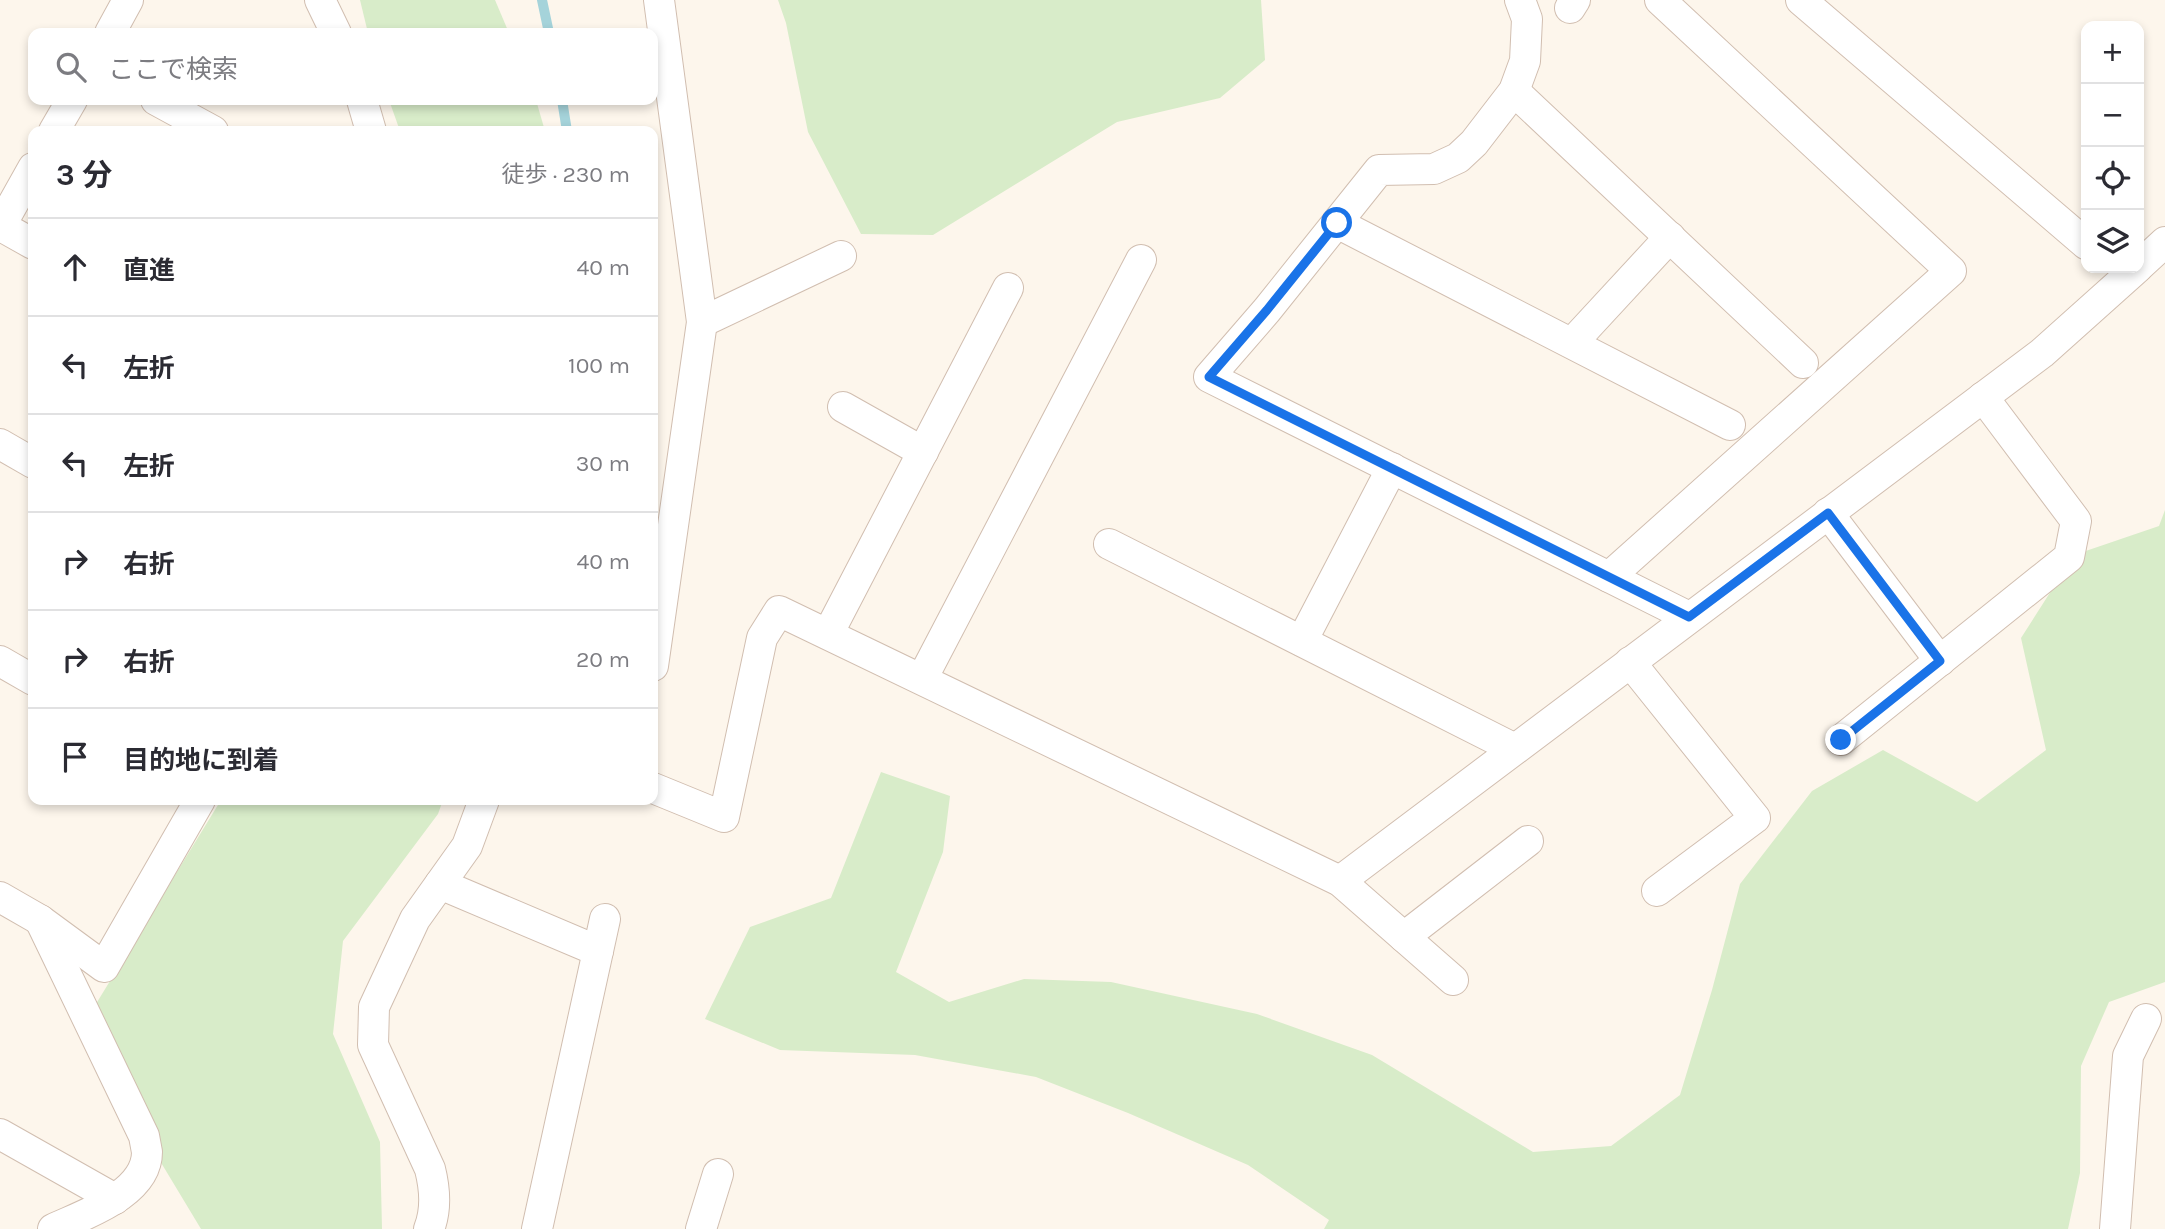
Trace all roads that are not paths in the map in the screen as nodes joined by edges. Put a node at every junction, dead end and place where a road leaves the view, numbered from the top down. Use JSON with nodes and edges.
{"nodes":[{"id":1,"x":128,"y":0,"type":"edge"},
{"id":2,"x":320,"y":0,"type":"edge"},
{"id":3,"x":659,"y":0,"type":"edge"},
{"id":4,"x":1520,"y":0,"type":"edge"},
{"id":5,"x":1660,"y":0,"type":"edge"},
{"id":6,"x":1801,"y":0,"type":"edge"},
{"id":7,"x":113,"y":28,"type":"edge"},
{"id":8,"x":334,"y":28,"type":"edge"},
{"id":9,"x":1514,"y":91,"type":"junction"},
{"id":10,"x":69,"y":105,"type":"edge"},
{"id":11,"x":165,"y":105,"type":"edge"},
{"id":12,"x":363,"y":105,"type":"edge"},
{"id":13,"x":57,"y":126,"type":"edge"},
{"id":14,"x":204,"y":126,"type":"edge"},
{"id":15,"x":370,"y":126,"type":"edge"},
{"id":16,"x":28,"y":177,"type":"edge"},
{"id":17,"x":1337,"y":223,"type":"junction"},
{"id":18,"x":0,"y":226,"type":"edge"},
{"id":19,"x":1670,"y":237,"type":"junction"},
{"id":20,"x":2081,"y":240,"type":"edge"},
{"id":21,"x":28,"y":241,"type":"edge"},
{"id":22,"x":2165,"y":242,"type":"edge"},
{"id":23,"x":841,"y":256,"type":"dead end"},
{"id":24,"x":2144,"y":258,"type":"edge"},
{"id":25,"x":1141,"y":260,"type":"dead end"},
{"id":26,"x":2126,"y":273,"type":"edge"},
{"id":27,"x":1008,"y":288,"type":"dead end"},
{"id":28,"x":702,"y":322,"type":"junction"},
{"id":29,"x":1572,"y":344,"type":"junction"},
{"id":30,"x":1803,"y":363,"type":"dead end"},
{"id":31,"x":1983,"y":397,"type":"junction"},
{"id":32,"x":843,"y":407,"type":"dead end"},
{"id":33,"x":1730,"y":425,"type":"dead end"},
{"id":34,"x":0,"y":444,"type":"edge"},
{"id":35,"x":923,"y":452,"type":"junction"},
{"id":36,"x":28,"y":460,"type":"edge"},
{"id":37,"x":1392,"y":468,"type":"junction"},
{"id":38,"x":1828,"y":513,"type":"junction"},
{"id":39,"x":1109,"y":544,"type":"dead end"},
{"id":40,"x":1609,"y":577,"type":"junction"},
{"id":41,"x":1689,"y":617,"type":"junction"},
{"id":42,"x":658,"y":631,"type":"edge"},
{"id":43,"x":828,"y":634,"type":"junction"},
{"id":44,"x":1302,"y":641,"type":"junction"},
{"id":45,"x":0,"y":661,"type":"edge"},
{"id":46,"x":1940,"y":661,"type":"junction"},
{"id":47,"x":1630,"y":662,"type":"junction"},
{"id":48,"x":28,"y":677,"type":"edge"},
{"id":49,"x":922,"y":679,"type":"junction"},
{"id":50,"x":1841,"y":740,"type":"dead end"},
{"id":51,"x":1515,"y":749,"type":"junction"},
{"id":52,"x":658,"y":790,"type":"edge"},
{"id":53,"x":197,"y":805,"type":"edge"},
{"id":54,"x":482,"y":805,"type":"edge"},
{"id":55,"x":1528,"y":841,"type":"dead end"},
{"id":56,"x":1340,"y":881,"type":"junction"},
{"id":57,"x":440,"y":884,"type":"junction"},
{"id":58,"x":1657,"y":891,"type":"dead end"},
{"id":59,"x":0,"y":897,"type":"edge"},
{"id":60,"x":605,"y":919,"type":"dead end"},
{"id":61,"x":40,"y":920,"type":"junction"},
{"id":62,"x":1404,"y":937,"type":"junction"},
{"id":63,"x":598,"y":951,"type":"junction"},
{"id":64,"x":1453,"y":980,"type":"dead end"},
{"id":65,"x":2146,"y":1019,"type":"dead end"},
{"id":66,"x":0,"y":1135,"type":"edge"},
{"id":67,"x":718,"y":1174,"type":"dead end"},
{"id":68,"x":115,"y":1199,"type":"junction"},
{"id":69,"x":54,"y":1229,"type":"edge"},
{"id":70,"x":429,"y":1229,"type":"edge"},
{"id":71,"x":537,"y":1229,"type":"edge"},
{"id":72,"x":701,"y":1229,"type":"edge"},
{"id":73,"x":2115,"y":1229,"type":"edge"}],
"edges":[{"from":1,"to":7,"type":"street"},
{"from":2,"to":8,"type":"street"},
{"from":3,"to":28,"type":"street"},
{"from":4,"to":9,"type":"street"},
{"from":5,"to":40,"type":"street"},
{"from":6,"to":20,"type":"street"},
{"from":9,"to":17,"type":"street"},
{"from":9,"to":19,"type":"street"},
{"from":10,"to":13,"type":"street"},
{"from":11,"to":14,"type":"street"},
{"from":12,"to":15,"type":"street"},
{"from":16,"to":18,"type":"street"},
{"from":17,"to":29,"type":"street"},
{"from":17,"to":37,"type":"street"},
{"from":18,"to":21,"type":"street"},
{"from":19,"to":29,"type":"street"},
{"from":19,"to":30,"type":"street"},
{"from":22,"to":24,"type":"street"},
{"from":23,"to":28,"type":"street"},
{"from":25,"to":49,"type":"street"},
{"from":26,"to":31,"type":"street"},
{"from":27,"to":35,"type":"street"},
{"from":28,"to":42,"type":"street"},
{"from":29,"to":33,"type":"street"},
{"from":31,"to":38,"type":"street"},
{"from":31,"to":46,"type":"street"},
{"from":32,"to":35,"type":"street"},
{"from":34,"to":36,"type":"street"},
{"from":35,"to":43,"type":"street"},
{"from":37,"to":40,"type":"street"},
{"from":37,"to":44,"type":"street"},
{"from":38,"to":41,"type":"street"},
{"from":38,"to":46,"type":"street"},
{"from":39,"to":44,"type":"street"},
{"from":40,"to":41,"type":"street"},
{"from":41,"to":47,"type":"street"},
{"from":43,"to":49,"type":"street"},
{"from":43,"to":52,"type":"street"},
{"from":44,"to":51,"type":"street"},
{"from":45,"to":48,"type":"street"},
{"from":46,"to":50,"type":"street"},
{"from":47,"to":51,"type":"street"},
{"from":47,"to":58,"type":"street"},
{"from":49,"to":56,"type":"street"},
{"from":51,"to":56,"type":"street"},
{"from":53,"to":61,"type":"street"},
{"from":54,"to":57,"type":"street"},
{"from":55,"to":62,"type":"street"},
{"from":56,"to":62,"type":"street"},
{"from":57,"to":63,"type":"street"},
{"from":57,"to":70,"type":"street"},
{"from":59,"to":61,"type":"street"},
{"from":60,"to":63,"type":"street"},
{"from":61,"to":68,"type":"street"},
{"from":62,"to":64,"type":"street"},
{"from":63,"to":71,"type":"street"},
{"from":65,"to":73,"type":"street"},
{"from":66,"to":68,"type":"street"},
{"from":67,"to":72,"type":"street"},
{"from":68,"to":69,"type":"street"}]}
